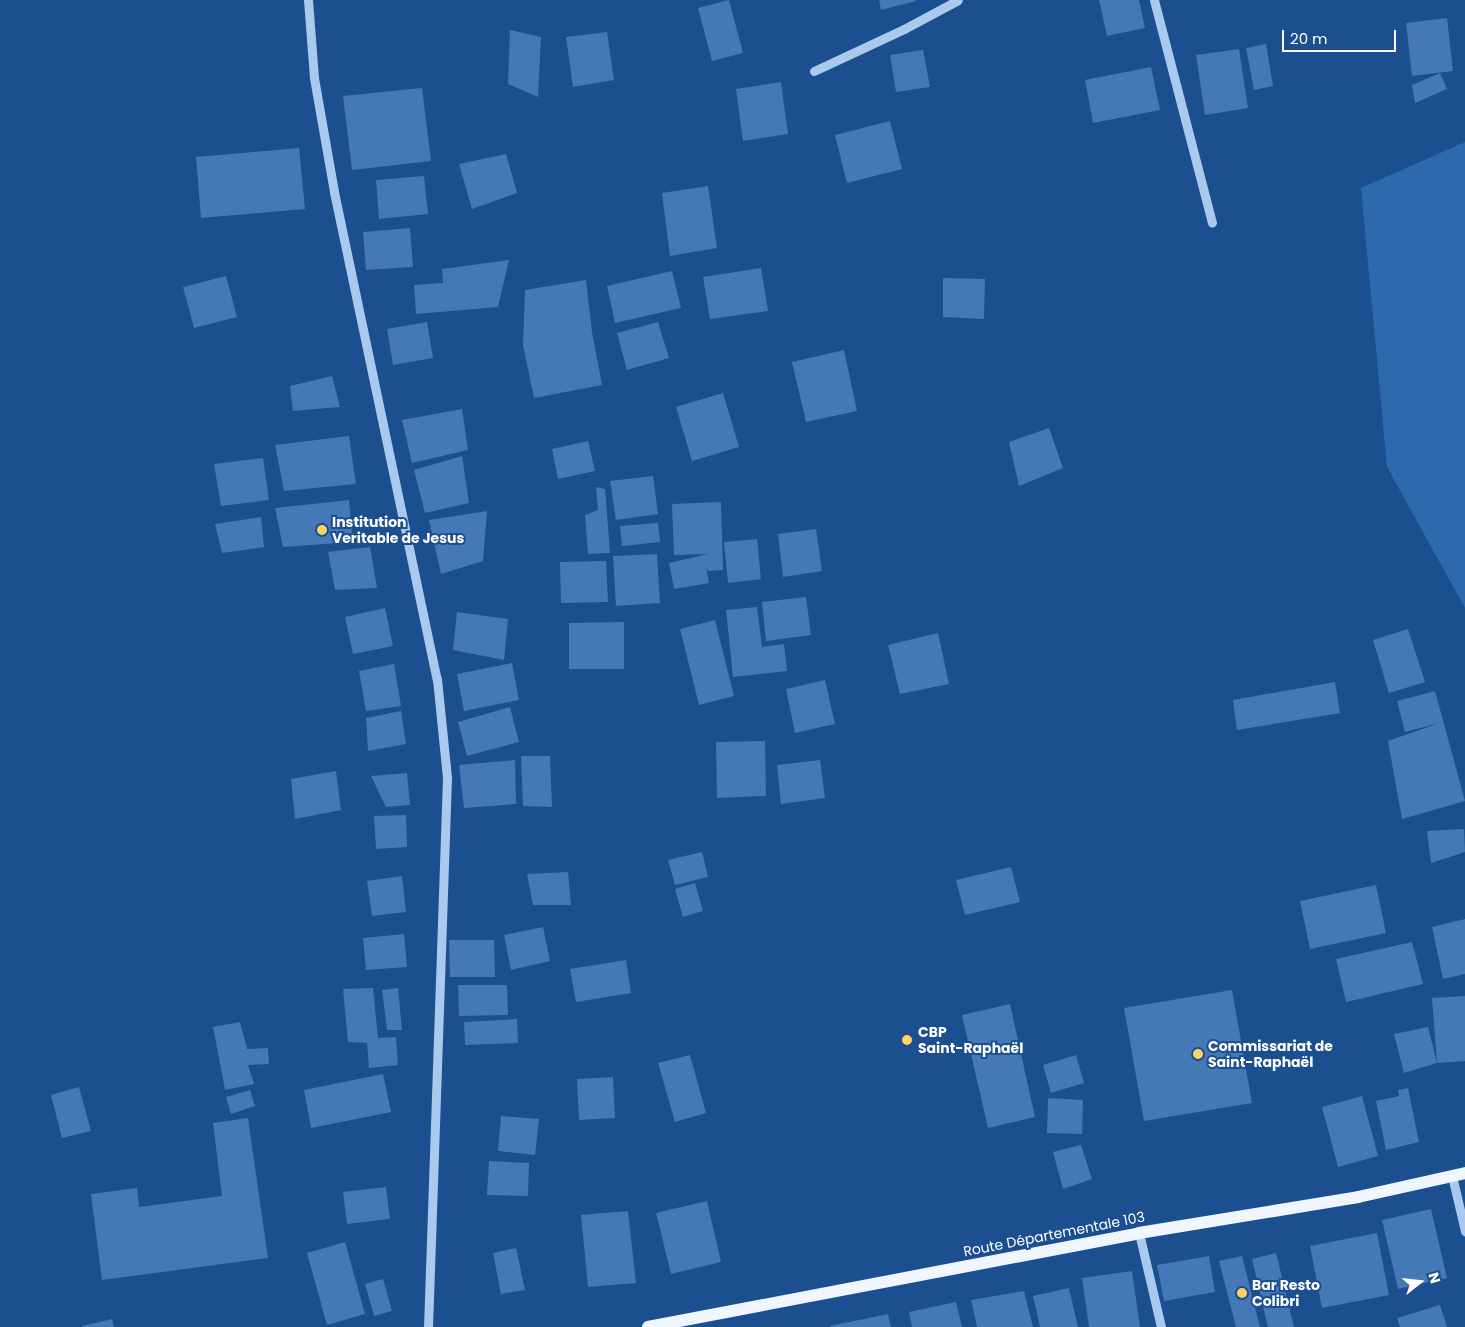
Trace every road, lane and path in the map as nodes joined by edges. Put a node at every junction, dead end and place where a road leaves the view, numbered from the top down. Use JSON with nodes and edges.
{"nodes":[{"id":1,"x":308,"y":0,"type":"edge"},
{"id":2,"x":958,"y":0,"type":"edge"},
{"id":3,"x":1154,"y":0,"type":"edge"},
{"id":4,"x":814,"y":71,"type":"dead end"},
{"id":5,"x":1212,"y":223,"type":"dead end"},
{"id":6,"x":1465,"y":1173,"type":"edge"},
{"id":7,"x":1452,"y":1176,"type":"junction"},
{"id":8,"x":1465,"y":1231,"type":"edge"},
{"id":9,"x":1139,"y":1233,"type":"junction"},
{"id":10,"x":428,"y":1327,"type":"edge"},
{"id":11,"x":650,"y":1327,"type":"edge"},
{"id":12,"x":1161,"y":1327,"type":"edge"}],
"edges":[{"from":1,"to":10,"type":"street"},
{"from":2,"to":4,"type":"street"},
{"from":3,"to":5,"type":"street"},
{"from":6,"to":7,"type":"main road","name":"Route Départementale 103"},
{"from":7,"to":8,"type":"street"},
{"from":7,"to":9,"type":"main road","name":"Route Départementale 103"},
{"from":9,"to":11,"type":"main road","name":"Route Départementale 103"},
{"from":9,"to":12,"type":"street"}]}
